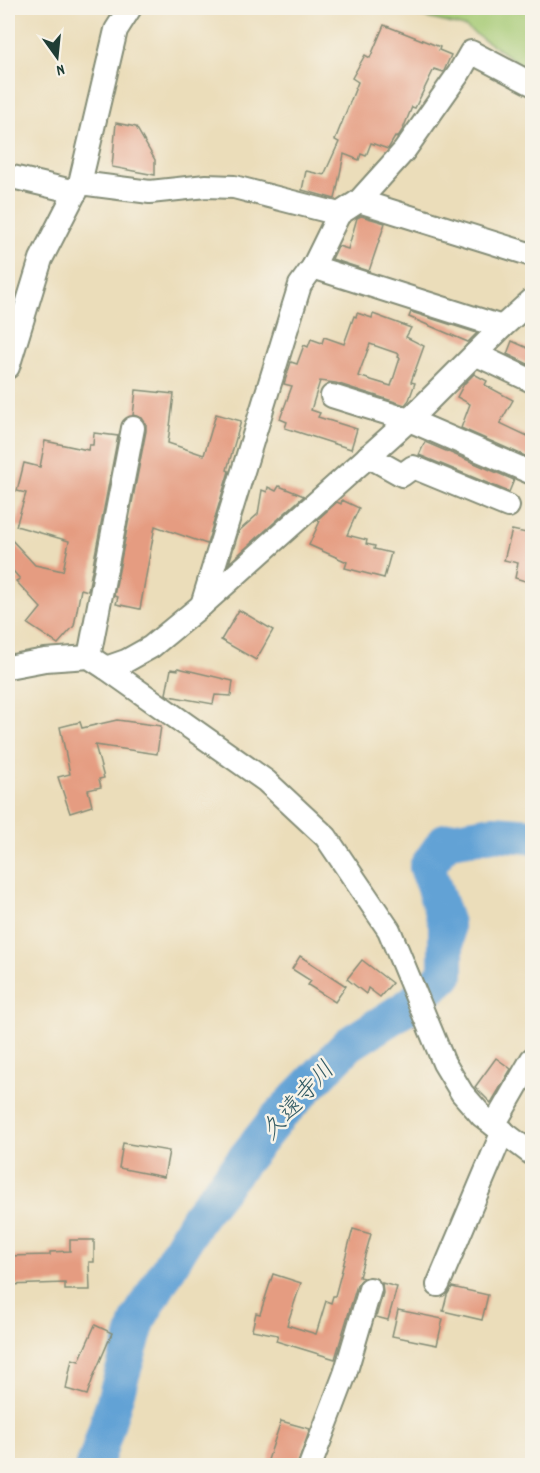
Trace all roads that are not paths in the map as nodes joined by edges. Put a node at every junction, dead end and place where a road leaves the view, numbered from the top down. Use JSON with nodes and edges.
{"nodes":[{"id":1,"x":130,"y":8,"type":"edge"},
{"id":2,"x":532,"y":84,"type":"edge"},
{"id":3,"x":8,"y":176,"type":"edge"},
{"id":4,"x":78,"y":188,"type":"junction"},
{"id":5,"x":359,"y":201,"type":"junction"},
{"id":6,"x":339,"y":214,"type":"junction"},
{"id":7,"x":532,"y":255,"type":"edge"},
{"id":8,"x":313,"y":267,"type":"junction"},
{"id":9,"x":532,"y":300,"type":"edge"},
{"id":10,"x":502,"y":327,"type":"junction"},
{"id":11,"x":475,"y":354,"type":"junction"},
{"id":12,"x":8,"y":363,"type":"edge"},
{"id":13,"x":532,"y":381,"type":"edge"},
{"id":14,"x":332,"y":396,"type":"dead end"},
{"id":15,"x":409,"y":420,"type":"junction"},
{"id":16,"x":133,"y":428,"type":"dead end"},
{"id":17,"x":368,"y":456,"type":"junction"},
{"id":18,"x":532,"y":472,"type":"edge"},
{"id":19,"x":508,"y":506,"type":"dead end"},
{"id":20,"x":202,"y":605,"type":"junction"},
{"id":21,"x":98,"y":663,"type":"junction"},
{"id":22,"x":8,"y":667,"type":"edge"},
{"id":23,"x":532,"y":1059,"type":"edge"},
{"id":24,"x":499,"y":1128,"type":"junction"},
{"id":25,"x":532,"y":1154,"type":"edge"},
{"id":26,"x":438,"y":1285,"type":"dead end"},
{"id":27,"x":370,"y":1289,"type":"dead end"},
{"id":28,"x":310,"y":1466,"type":"edge"}],
"edges":[{"from":1,"to":4,"type":"street"},
{"from":2,"to":5,"type":"street"},
{"from":3,"to":4,"type":"street"},
{"from":4,"to":6,"type":"street"},
{"from":4,"to":12,"type":"street"},
{"from":5,"to":6,"type":"street"},
{"from":5,"to":7,"type":"street"},
{"from":6,"to":8,"type":"street"},
{"from":8,"to":10,"type":"street"},
{"from":8,"to":20,"type":"street"},
{"from":9,"to":10,"type":"street"},
{"from":10,"to":11,"type":"street"},
{"from":11,"to":13,"type":"street"},
{"from":11,"to":15,"type":"street"},
{"from":14,"to":15,"type":"street"},
{"from":15,"to":17,"type":"street"},
{"from":15,"to":18,"type":"street"},
{"from":16,"to":21,"type":"street"},
{"from":17,"to":19,"type":"street"},
{"from":17,"to":20,"type":"street"},
{"from":20,"to":21,"type":"street"},
{"from":21,"to":22,"type":"street"},
{"from":21,"to":24,"type":"street"},
{"from":23,"to":24,"type":"street"},
{"from":24,"to":25,"type":"street"},
{"from":24,"to":26,"type":"street"},
{"from":27,"to":28,"type":"street"}]}
